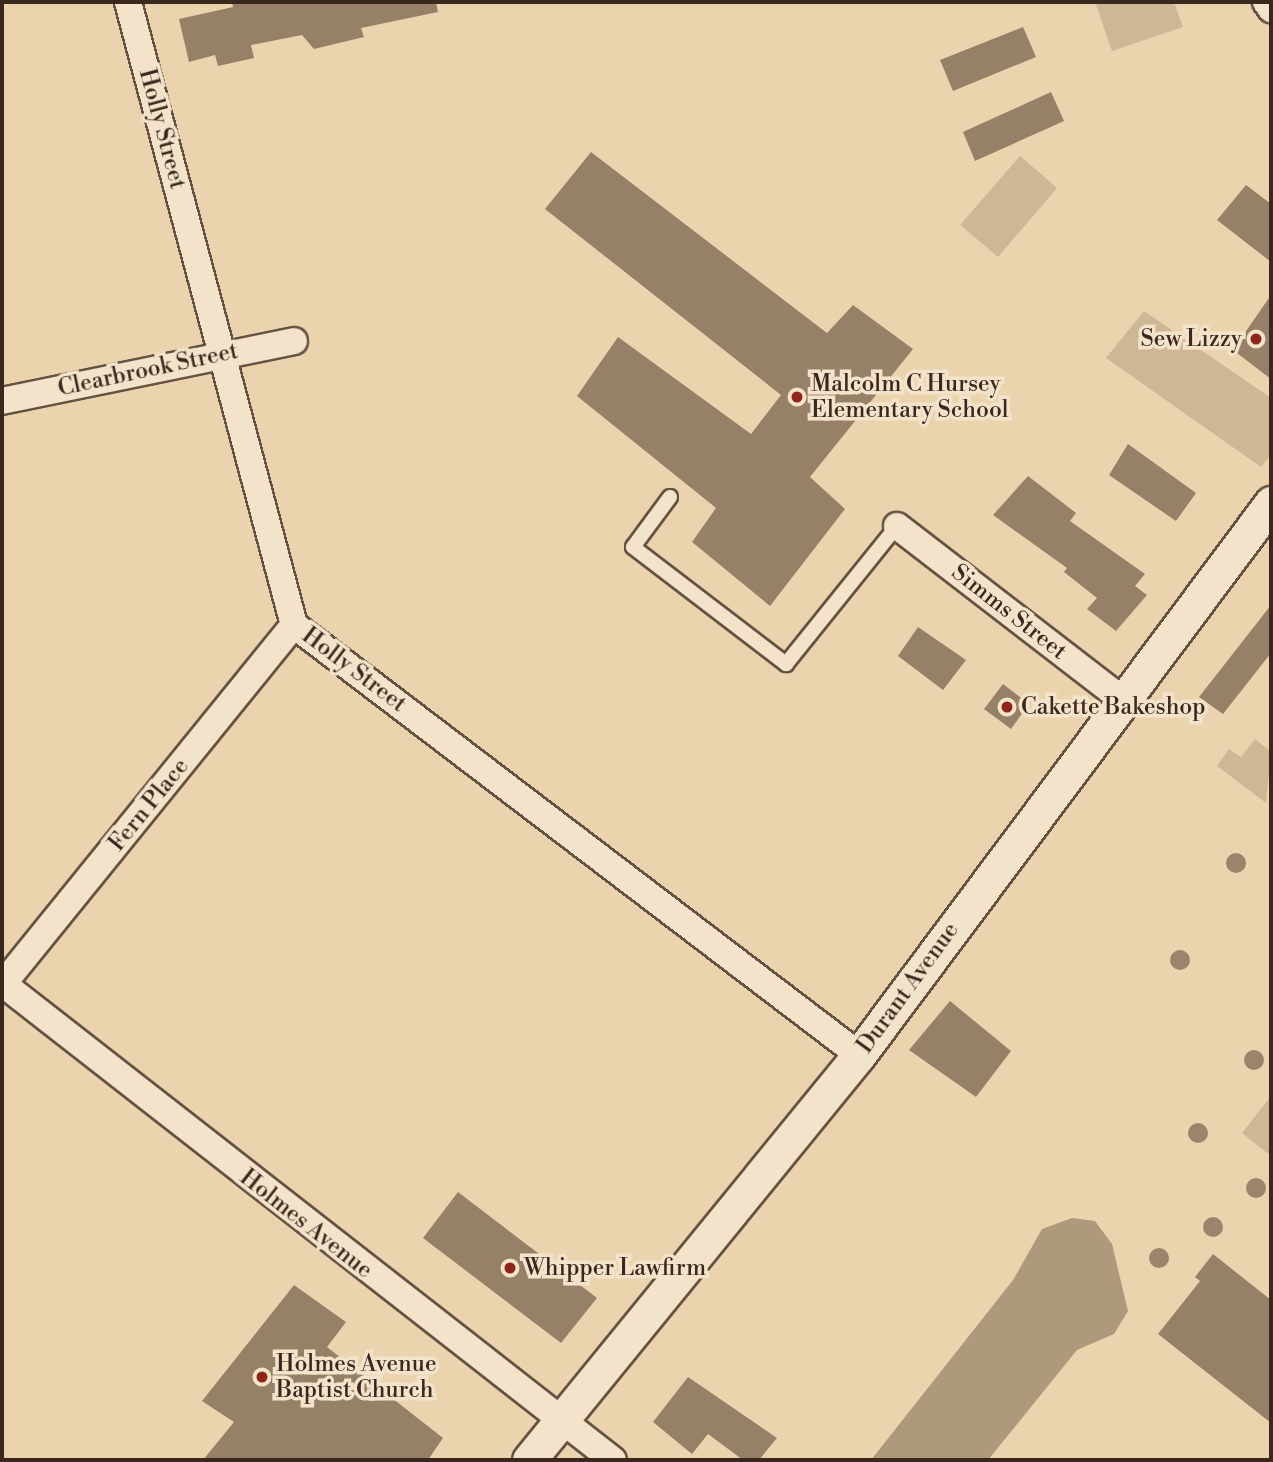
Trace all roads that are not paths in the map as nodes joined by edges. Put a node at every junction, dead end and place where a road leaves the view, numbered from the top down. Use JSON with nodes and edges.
{"nodes":[{"id":1,"x":128,"y":2,"type":"edge"},
{"id":2,"x":1266,"y":2,"type":"edge"},
{"id":3,"x":1271,"y":9,"type":"edge"},
{"id":4,"x":295,"y":341,"type":"dead end"},
{"id":5,"x":221,"y":354,"type":"junction"},
{"id":6,"x":2,"y":401,"type":"edge"},
{"id":7,"x":670,"y":497,"type":"dead end"},
{"id":8,"x":1271,"y":503,"type":"edge"},
{"id":9,"x":897,"y":526,"type":"joint"},
{"id":10,"x":295,"y":625,"type":"junction"},
{"id":11,"x":1122,"y":699,"type":"junction"},
{"id":12,"x":3,"y":983,"type":"edge"},
{"id":13,"x":859,"y":1055,"type":"junction"},
{"id":14,"x":562,"y":1420,"type":"junction"},
{"id":15,"x":529,"y":1460,"type":"edge"},
{"id":16,"x":613,"y":1460,"type":"edge"}],
"edges":[{"from":1,"to":5,"type":"street","name":"Holly Street"},
{"from":2,"to":3,"type":"street"},
{"from":4,"to":5,"type":"street","name":"Clearbrook Street"},
{"from":5,"to":6,"type":"street","name":"Clearbrook Street"},
{"from":5,"to":10,"type":"street","name":"Holly Street"},
{"from":7,"to":9,"type":"lane"},
{"from":8,"to":11,"type":"street","name":"Durant Avenue"},
{"from":9,"to":11,"type":"street","name":"Simms Street"},
{"from":10,"to":12,"type":"street","name":"Fern Place"},
{"from":10,"to":13,"type":"street","name":"Holly Street"},
{"from":11,"to":13,"type":"street","name":"Durant Avenue"},
{"from":12,"to":14,"type":"street","name":"Holmes Avenue"},
{"from":13,"to":14,"type":"street","name":"Durant Avenue"},
{"from":14,"to":15,"type":"street","name":"Durant Avenue"},
{"from":14,"to":16,"type":"street","name":"Holmes Avenue"}]}
